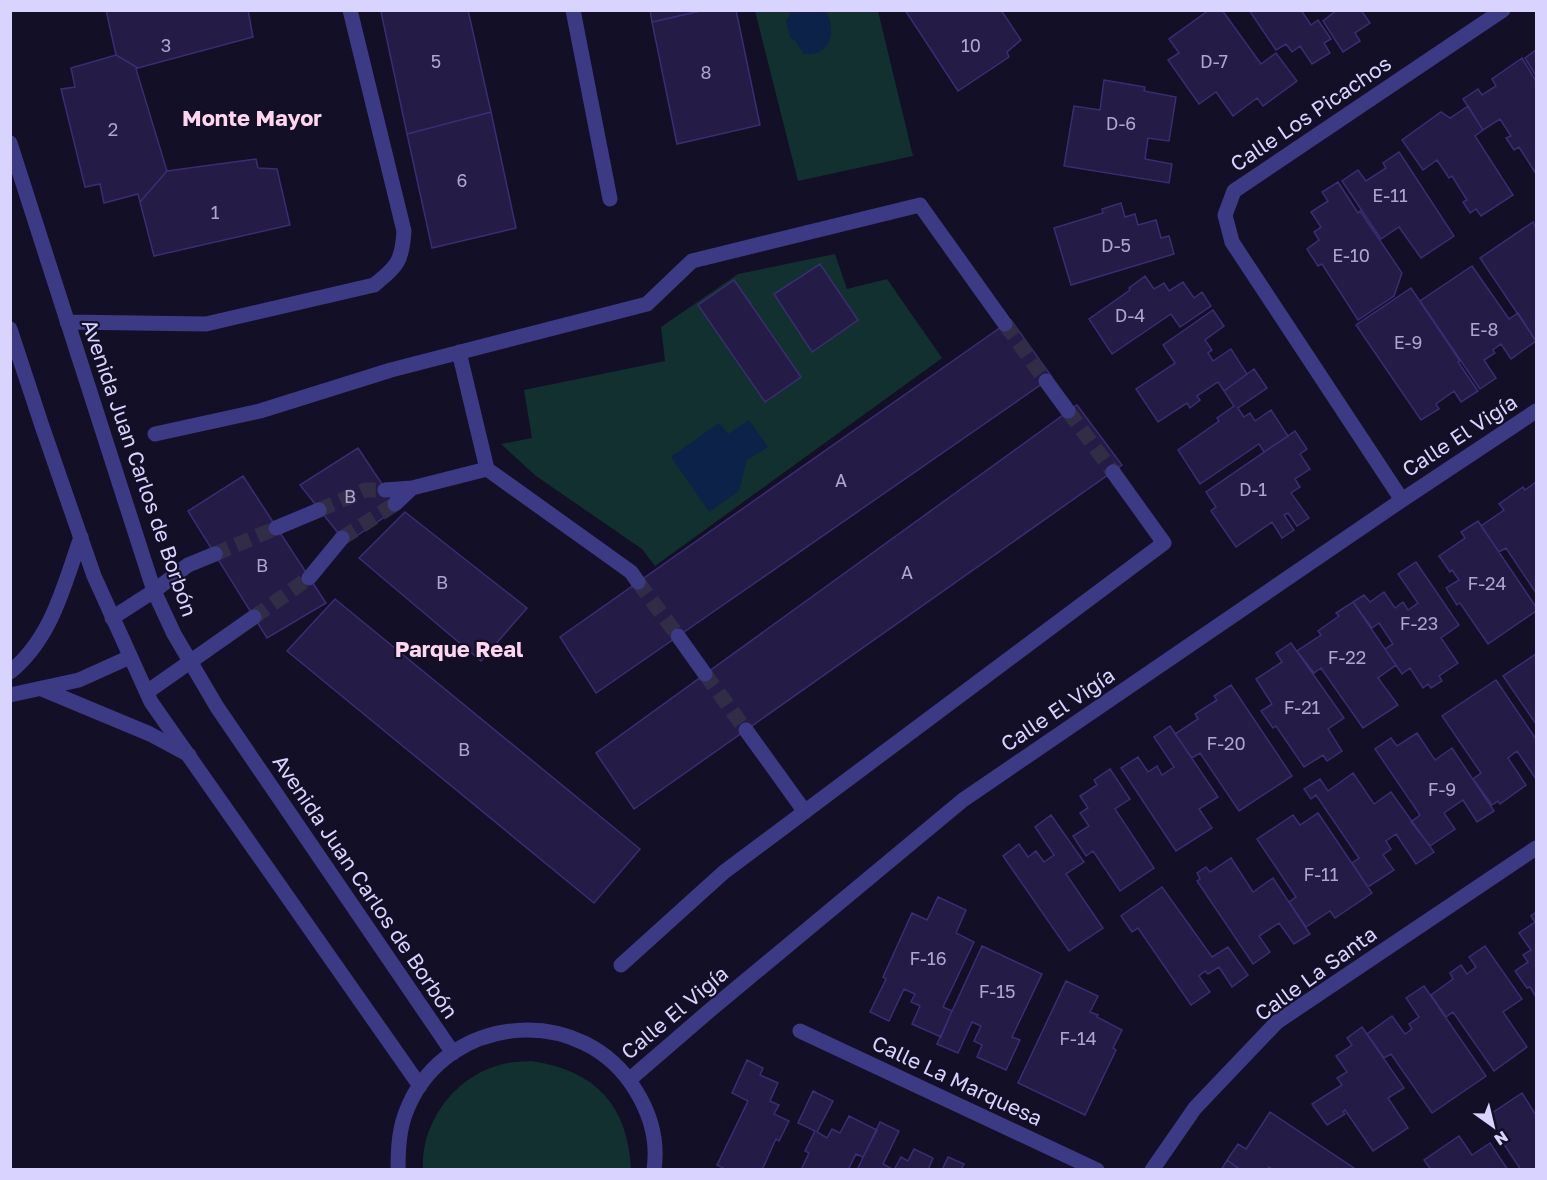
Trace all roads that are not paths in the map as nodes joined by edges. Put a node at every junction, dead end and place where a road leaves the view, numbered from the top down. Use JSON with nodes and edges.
{"nodes":[{"id":1,"x":350,"y":10,"type":"edge"},
{"id":2,"x":573,"y":10,"type":"edge"},
{"id":3,"x":1503,"y":10,"type":"edge"},
{"id":4,"x":10,"y":143,"type":"edge"},
{"id":5,"x":610,"y":199,"type":"dead end"},
{"id":6,"x":67,"y":322,"type":"junction"},
{"id":7,"x":1005,"y":324,"type":"tunnel mouth"},
{"id":8,"x":10,"y":329,"type":"edge"},
{"id":9,"x":459,"y":352,"type":"junction"},
{"id":10,"x":1046,"y":381,"type":"tunnel mouth"},
{"id":11,"x":1068,"y":411,"type":"tunnel mouth"},
{"id":12,"x":1536,"y":411,"type":"edge"},
{"id":13,"x":155,"y":434,"type":"dead end"},
{"id":14,"x":487,"y":469,"type":"junction"},
{"id":15,"x":1113,"y":472,"type":"tunnel mouth"},
{"id":16,"x":412,"y":488,"type":"junction"},
{"id":17,"x":386,"y":490,"type":"tunnel mouth"},
{"id":18,"x":1402,"y":500,"type":"junction"},
{"id":19,"x":395,"y":504,"type":"tunnel mouth"},
{"id":20,"x":320,"y":510,"type":"tunnel mouth"},
{"id":21,"x":276,"y":528,"type":"tunnel mouth"},
{"id":22,"x":81,"y":537,"type":"junction"},
{"id":23,"x":342,"y":538,"type":"tunnel mouth"},
{"id":24,"x":215,"y":554,"type":"tunnel mouth"},
{"id":25,"x":309,"y":578,"type":"tunnel mouth"},
{"id":26,"x":638,"y":582,"type":"tunnel mouth"},
{"id":27,"x":154,"y":591,"type":"junction"},
{"id":28,"x":254,"y":617,"type":"tunnel mouth"},
{"id":29,"x":112,"y":618,"type":"junction"},
{"id":30,"x":678,"y":636,"type":"tunnel mouth"},
{"id":31,"x":130,"y":657,"type":"junction"},
{"id":32,"x":190,"y":663,"type":"junction"},
{"id":33,"x":10,"y":672,"type":"edge"},
{"id":34,"x":705,"y":674,"type":"tunnel mouth"},
{"id":35,"x":42,"y":689,"type":"junction"},
{"id":36,"x":147,"y":692,"type":"junction"},
{"id":37,"x":10,"y":694,"type":"edge"},
{"id":38,"x":746,"y":730,"type":"tunnel mouth"},
{"id":39,"x":189,"y":755,"type":"junction"},
{"id":40,"x":805,"y":812,"type":"junction"},
{"id":41,"x":1536,"y":848,"type":"edge"},
{"id":42,"x":621,"y":965,"type":"dead end"},
{"id":43,"x":800,"y":1031,"type":"dead end"},
{"id":44,"x":453,"y":1053,"type":"junction"},
{"id":45,"x":629,"y":1080,"type":"junction"},
{"id":46,"x":420,"y":1086,"type":"junction"},
{"id":47,"x":398,"y":1170,"type":"edge"},
{"id":48,"x":654,"y":1170,"type":"edge"},
{"id":49,"x":1097,"y":1170,"type":"edge"},
{"id":50,"x":1152,"y":1170,"type":"edge"}],
"edges":[{"from":1,"to":6,"type":"street"},
{"from":2,"to":5,"type":"street"},
{"from":3,"to":18,"type":"street","name":"Calle Los Picachos"},
{"from":4,"to":6,"type":"street","name":"Avenida Juan Carlos de Borbón"},
{"from":6,"to":27,"type":"street","name":"Avenida Juan Carlos de Borbón"},
{"from":7,"to":9,"type":"street"},
{"from":8,"to":22,"type":"street"},
{"from":9,"to":13,"type":"street"},
{"from":9,"to":14,"type":"street"},
{"from":10,"to":11,"type":"street"},
{"from":12,"to":18,"type":"street","name":"Calle El Vigía"},
{"from":14,"to":16,"type":"street"},
{"from":14,"to":26,"type":"street"},
{"from":15,"to":40,"type":"street"},
{"from":16,"to":17,"type":"street"},
{"from":16,"to":19,"type":"street"},
{"from":18,"to":45,"type":"street","name":"Calle El Vigía"},
{"from":20,"to":21,"type":"street"},
{"from":22,"to":29,"type":"street"},
{"from":22,"to":33,"type":"street"},
{"from":23,"to":25,"type":"street"},
{"from":24,"to":27,"type":"street"},
{"from":27,"to":29,"type":"street"},
{"from":27,"to":32,"type":"street","name":"Avenida Juan Carlos de Borbón"},
{"from":28,"to":32,"type":"street"},
{"from":29,"to":31,"type":"street"},
{"from":30,"to":34,"type":"street"},
{"from":31,"to":35,"type":"street"},
{"from":31,"to":36,"type":"street"},
{"from":32,"to":36,"type":"street"},
{"from":32,"to":44,"type":"street","name":"Avenida Juan Carlos de Borbón"},
{"from":35,"to":37,"type":"street"},
{"from":35,"to":39,"type":"street"},
{"from":36,"to":39,"type":"street"},
{"from":38,"to":40,"type":"street"},
{"from":39,"to":46,"type":"street"},
{"from":40,"to":42,"type":"street"},
{"from":41,"to":50,"type":"street","name":"Calle La Santa"},
{"from":43,"to":49,"type":"street","name":"Calle La Marquesa"},
{"from":44,"to":45,"type":"street"},
{"from":44,"to":46,"type":"street"},
{"from":45,"to":48,"type":"street"},
{"from":46,"to":47,"type":"street"}]}
